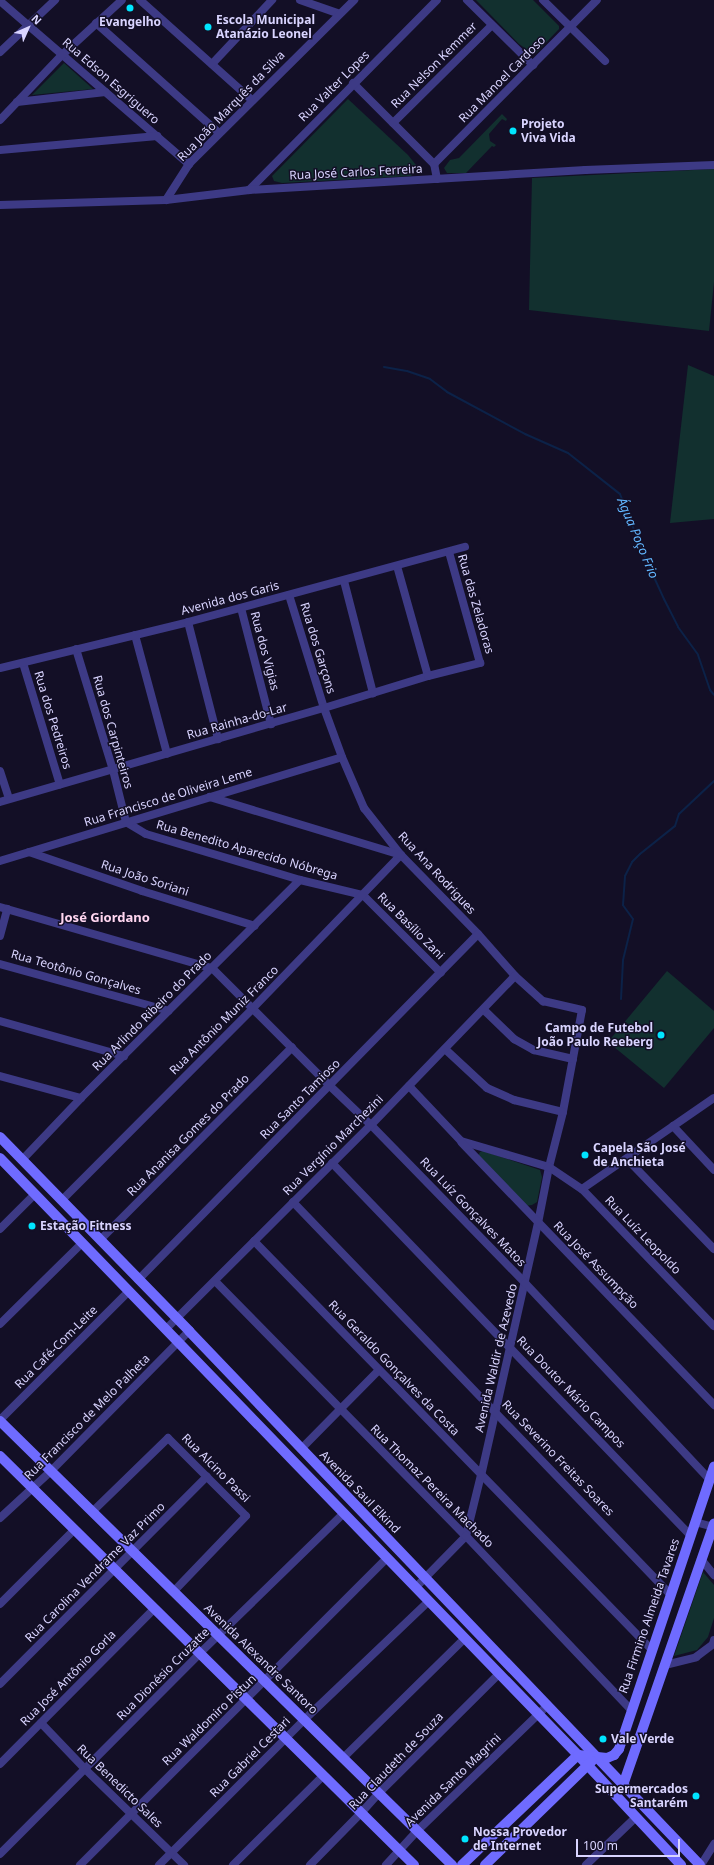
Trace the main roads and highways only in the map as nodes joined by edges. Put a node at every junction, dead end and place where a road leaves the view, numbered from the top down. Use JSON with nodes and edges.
{"nodes":[{"id":1,"x":0,"y":1137,"type":"edge"},
{"id":2,"x":0,"y":1158,"type":"edge"},
{"id":3,"x":0,"y":1420,"type":"edge"},
{"id":4,"x":0,"y":1456,"type":"edge"},
{"id":5,"x":714,"y":1467,"type":"edge"},
{"id":6,"x":338,"y":1488,"type":"junction"},
{"id":7,"x":328,"y":1497,"type":"junction"},
{"id":8,"x":714,"y":1526,"type":"edge"},
{"id":9,"x":578,"y":1755,"type":"junction"},
{"id":10,"x":596,"y":1757,"type":"junction"},
{"id":11,"x":588,"y":1766,"type":"junction"},
{"id":12,"x":623,"y":1785,"type":"junction"},
{"id":13,"x":414,"y":1865,"type":"edge"},
{"id":14,"x":452,"y":1865,"type":"edge"},
{"id":15,"x":462,"y":1865,"type":"edge"},
{"id":16,"x":485,"y":1865,"type":"edge"},
{"id":17,"x":680,"y":1865,"type":"edge"},
{"id":18,"x":700,"y":1865,"type":"edge"}],
"edges":[{"from":1,"to":6,"type":"main road","name":"Avenida Saul Elkind"},
{"from":2,"to":7,"type":"main road"},
{"from":3,"to":14,"type":"main road","name":"Avenida Alexandre Santoro"},
{"from":4,"to":13,"type":"main road"},
{"from":5,"to":10,"type":"main road","name":"Rua Firmino Almeida Tavares"},
{"from":6,"to":7,"type":"main road"},
{"from":6,"to":10,"type":"main road","name":"Avenida Saul Elkind"},
{"from":7,"to":9,"type":"main road"},
{"from":8,"to":12,"type":"main road"},
{"from":9,"to":10,"type":"main road","name":"Rua Firmino Almeida Tavares"},
{"from":9,"to":11,"type":"main road"},
{"from":9,"to":15,"type":"main road"},
{"from":10,"to":11,"type":"main road"},
{"from":10,"to":12,"type":"main road","name":"Avenida Saul Elkind"},
{"from":11,"to":16,"type":"main road"},
{"from":11,"to":17,"type":"main road"},
{"from":12,"to":18,"type":"main road","name":"Avenida Saul Elkind"}]}
